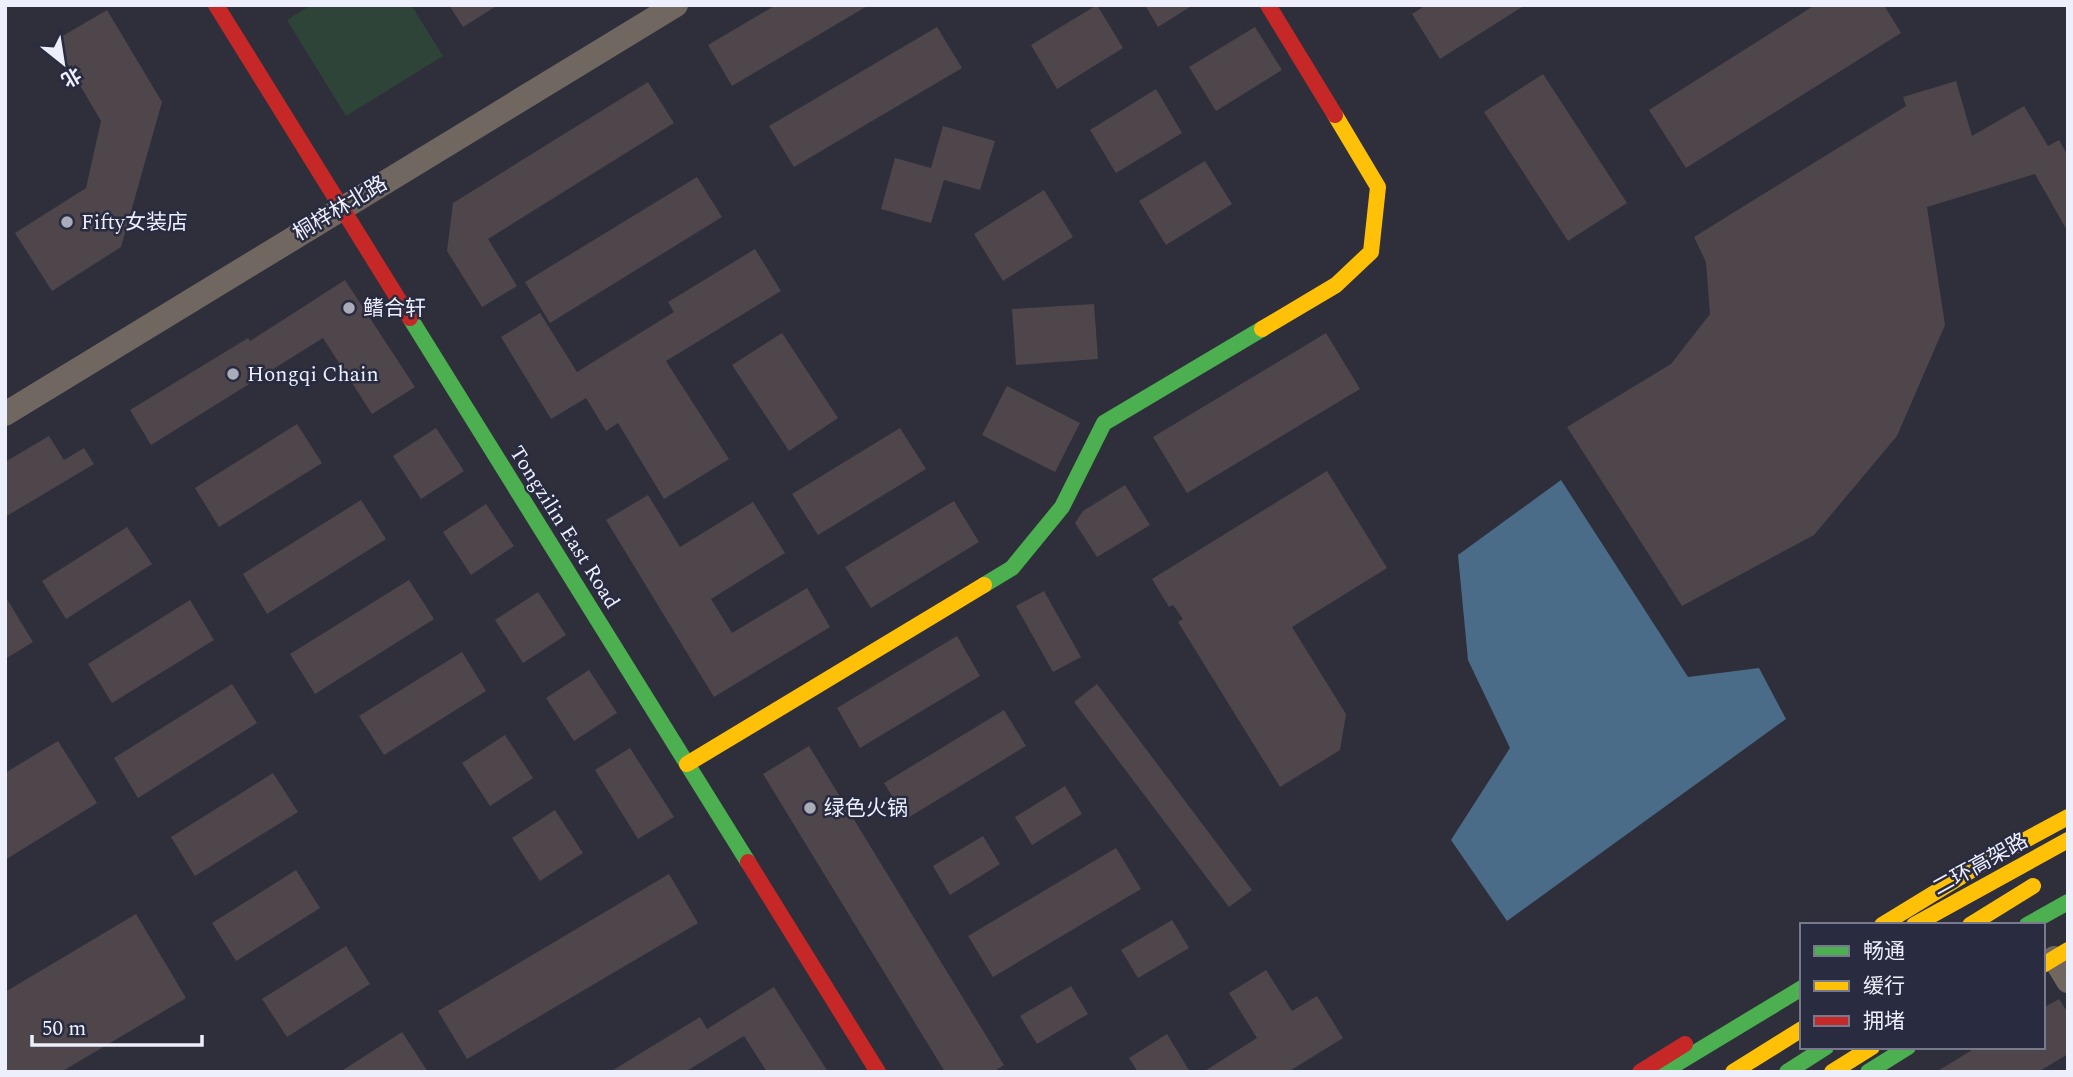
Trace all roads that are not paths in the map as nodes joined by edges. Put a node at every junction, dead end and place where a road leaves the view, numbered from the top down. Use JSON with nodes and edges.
{"nodes":[{"id":1,"x":216,"y":5,"type":"edge"},
{"id":2,"x":676,"y":5,"type":"edge"},
{"id":3,"x":1268,"y":5,"type":"edge"},
{"id":4,"x":341,"y":206,"type":"junction"},
{"id":5,"x":5,"y":414,"type":"edge"},
{"id":6,"x":687,"y":764,"type":"junction"},
{"id":7,"x":2068,"y":817,"type":"edge"},
{"id":8,"x":2068,"y":840,"type":"edge"},
{"id":9,"x":2068,"y":853,"type":"edge"},
{"id":10,"x":2044,"y":879,"type":"dead end"},
{"id":11,"x":2068,"y":902,"type":"edge"},
{"id":12,"x":2068,"y":921,"type":"edge"},
{"id":13,"x":1885,"y":923,"type":"edge"},
{"id":14,"x":1918,"y":923,"type":"edge"},
{"id":15,"x":1948,"y":923,"type":"edge"},
{"id":16,"x":1973,"y":923,"type":"edge"},
{"id":17,"x":2031,"y":923,"type":"edge"},
{"id":18,"x":2045,"y":934,"type":"edge"},
{"id":19,"x":2055,"y":958,"type":"edge"},
{"id":20,"x":1800,"y":975,"type":"edge"},
{"id":21,"x":2068,"y":981,"type":"edge"},
{"id":22,"x":1800,"y":989,"type":"edge"},
{"id":23,"x":1800,"y":1012,"type":"edge"},
{"id":24,"x":1800,"y":1030,"type":"edge"},
{"id":25,"x":1823,"y":1049,"type":"edge"},
{"id":26,"x":1851,"y":1049,"type":"edge"},
{"id":27,"x":1869,"y":1049,"type":"edge"},
{"id":28,"x":1905,"y":1049,"type":"edge"},
{"id":29,"x":1728,"y":1065,"type":"edge"},
{"id":30,"x":878,"y":1072,"type":"edge"},
{"id":31,"x":1640,"y":1072,"type":"edge"},
{"id":32,"x":1663,"y":1072,"type":"edge"},
{"id":33,"x":1787,"y":1072,"type":"edge"},
{"id":34,"x":1815,"y":1072,"type":"edge"},
{"id":35,"x":1832,"y":1072,"type":"edge"},
{"id":36,"x":1868,"y":1072,"type":"edge"}],
"edges":[{"from":1,"to":4,"type":"main road","name":"Tongzilin East Road"},
{"from":2,"to":4,"type":"street","name":"桐梓林北路"},
{"from":3,"to":6,"type":"main road"},
{"from":4,"to":5,"type":"street","name":"桐梓林北路"},
{"from":4,"to":6,"type":"main road","name":"Tongzilin East Road"},
{"from":6,"to":30,"type":"main road","name":"Tongzilin East Road"},
{"from":7,"to":13,"type":"main road"},
{"from":8,"to":14,"type":"main road","name":"二环高架路"},
{"from":9,"to":15,"type":"main road"},
{"from":10,"to":16,"type":"main road"},
{"from":11,"to":17,"type":"main road"},
{"from":12,"to":18,"type":"main road"},
{"from":19,"to":21,"type":"street"},
{"from":20,"to":31,"type":"main road"},
{"from":22,"to":32,"type":"main road"},
{"from":23,"to":29,"type":"main road"},
{"from":24,"to":29,"type":"main road"},
{"from":25,"to":33,"type":"main road"},
{"from":26,"to":34,"type":"main road"},
{"from":27,"to":35,"type":"main road"},
{"from":28,"to":36,"type":"main road"}]}
